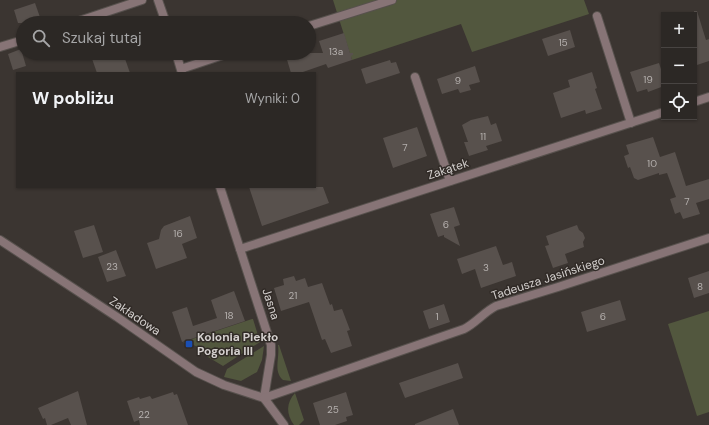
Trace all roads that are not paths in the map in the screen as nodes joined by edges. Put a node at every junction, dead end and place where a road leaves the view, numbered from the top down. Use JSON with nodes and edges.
{"nodes":[{"id":1,"x":142,"y":0,"type":"edge"},
{"id":2,"x":158,"y":0,"type":"edge"},
{"id":3,"x":392,"y":0,"type":"edge"},
{"id":4,"x":94,"y":16,"type":"edge"},
{"id":5,"x":164,"y":16,"type":"edge"},
{"id":6,"x":597,"y":16,"type":"dead end"},
{"id":7,"x":316,"y":24,"type":"edge"},
{"id":8,"x":16,"y":42,"type":"edge"},
{"id":9,"x":0,"y":47,"type":"edge"},
{"id":10,"x":178,"y":60,"type":"edge"},
{"id":11,"x":211,"y":60,"type":"edge"},
{"id":12,"x":182,"y":71,"type":"edge"},
{"id":13,"x":415,"y":77,"type":"dead end"},
{"id":14,"x":709,"y":97,"type":"edge"},
{"id":15,"x":697,"y":101,"type":"edge"},
{"id":16,"x":661,"y":113,"type":"edge"},
{"id":17,"x":631,"y":123,"type":"junction"},
{"id":18,"x":450,"y":181,"type":"junction"},
{"id":19,"x":220,"y":188,"type":"edge"},
{"id":20,"x":709,"y":238,"type":"edge"},
{"id":21,"x":0,"y":240,"type":"edge"},
{"id":22,"x":240,"y":249,"type":"junction"},
{"id":23,"x":264,"y":398,"type":"junction"},
{"id":24,"x":284,"y":425,"type":"edge"}],
"edges":[{"from":1,"to":4,"type":"street"},
{"from":2,"to":5,"type":"street"},
{"from":3,"to":7,"type":"street"},
{"from":6,"to":17,"type":"street"},
{"from":8,"to":9,"type":"street"},
{"from":10,"to":12,"type":"street"},
{"from":11,"to":12,"type":"street"},
{"from":13,"to":18,"type":"street"},
{"from":14,"to":15,"type":"street"},
{"from":16,"to":17,"type":"street","name":"Zakątek"},
{"from":17,"to":18,"type":"street","name":"Zakątek"},
{"from":18,"to":22,"type":"street","name":"Zakątek"},
{"from":19,"to":22,"type":"street","name":"Jasna"},
{"from":20,"to":23,"type":"street","name":"Tadeusza Jasińskiego"},
{"from":21,"to":23,"type":"street","name":"Zakładowa"},
{"from":22,"to":23,"type":"street","name":"Jasna"},
{"from":23,"to":24,"type":"street"}]}
